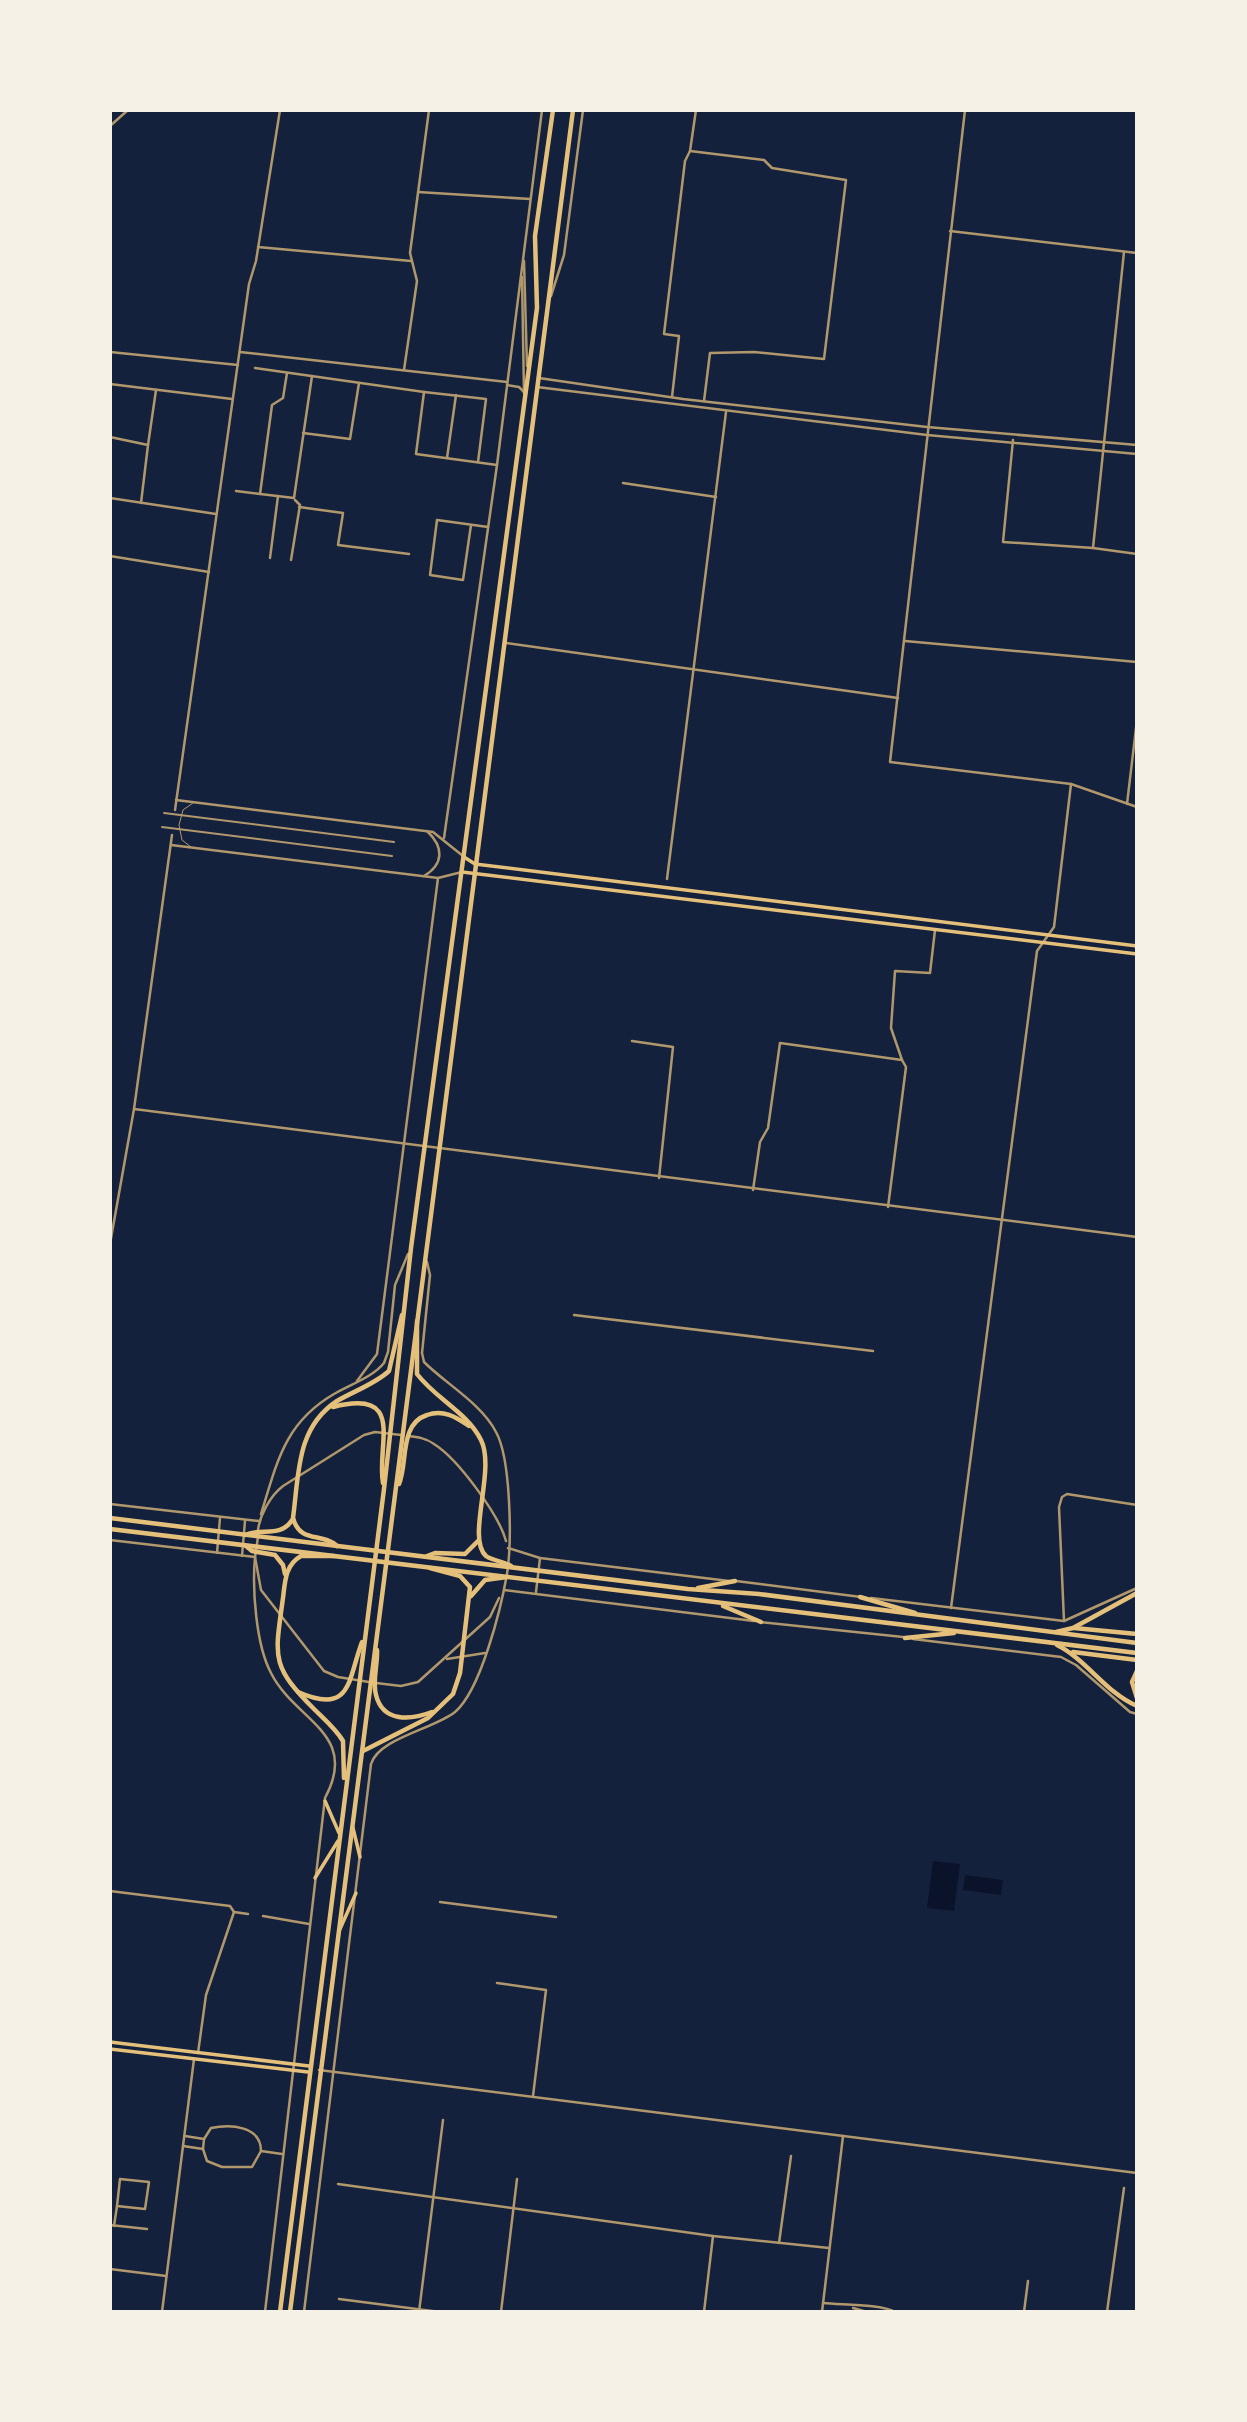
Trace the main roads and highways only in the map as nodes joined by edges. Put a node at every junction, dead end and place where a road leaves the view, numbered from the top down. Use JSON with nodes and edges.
{"nodes":[{"id":1,"x":553,"y":110,"type":"edge"},
{"id":2,"x":573,"y":110,"type":"edge"},
{"id":3,"x":464,"y":857,"type":"junction"},
{"id":4,"x":475,"y":864,"type":"junction"},
{"id":5,"x":462,"y":872,"type":"junction"},
{"id":6,"x":474,"y":873,"type":"junction"},
{"id":7,"x":1137,"y":946,"type":"edge"},
{"id":8,"x":1137,"y":954,"type":"edge"},
{"id":9,"x":404,"y":1311,"type":"junction"},
{"id":10,"x":416,"y":1313,"type":"junction"},
{"id":11,"x":329,"y":1408,"type":"junction"},
{"id":12,"x":473,"y":1428,"type":"junction"},
{"id":13,"x":384,"y":1489,"type":"junction"},
{"id":14,"x":396,"y":1492,"type":"junction"},
{"id":15,"x":110,"y":1518,"type":"edge"},
{"id":16,"x":293,"y":1518,"type":"junction"},
{"id":17,"x":110,"y":1529,"type":"edge"},
{"id":18,"x":245,"y":1535,"type":"junction"},
{"id":19,"x":479,"y":1540,"type":"junction"},
{"id":20,"x":244,"y":1545,"type":"junction"},
{"id":21,"x":338,"y":1546,"type":"junction"},
{"id":22,"x":338,"y":1555,"type":"junction"},
{"id":23,"x":426,"y":1556,"type":"junction"},
{"id":24,"x":426,"y":1566,"type":"junction"},
{"id":25,"x":512,"y":1567,"type":"junction"},
{"id":26,"x":510,"y":1576,"type":"junction"},
{"id":27,"x":285,"y":1578,"type":"junction"},
{"id":28,"x":735,"y":1581,"type":"road end"},
{"id":29,"x":690,"y":1590,"type":"junction"},
{"id":30,"x":1137,"y":1593,"type":"edge"},
{"id":31,"x":471,"y":1596,"type":"junction"},
{"id":32,"x":860,"y":1597,"type":"road end"},
{"id":33,"x":715,"y":1603,"type":"junction"},
{"id":34,"x":930,"y":1618,"type":"junction"},
{"id":35,"x":761,"y":1622,"type":"road end"},
{"id":36,"x":1073,"y":1628,"type":"junction"},
{"id":37,"x":965,"y":1632,"type":"junction"},
{"id":38,"x":1052,"y":1633,"type":"junction"},
{"id":39,"x":1137,"y":1634,"type":"edge"},
{"id":40,"x":365,"y":1635,"type":"junction"},
{"id":41,"x":905,"y":1638,"type":"road end"},
{"id":42,"x":376,"y":1640,"type":"junction"},
{"id":43,"x":1053,"y":1643,"type":"junction"},
{"id":44,"x":1137,"y":1643,"type":"edge"},
{"id":45,"x":1072,"y":1652,"type":"junction"},
{"id":46,"x":1137,"y":1653,"type":"edge"},
{"id":47,"x":1137,"y":1660,"type":"edge"},
{"id":48,"x":1137,"y":1671,"type":"edge"},
{"id":49,"x":295,"y":1690,"type":"junction"},
{"id":50,"x":1137,"y":1699,"type":"edge"},
{"id":51,"x":1137,"y":1706,"type":"edge"},
{"id":52,"x":439,"y":1709,"type":"junction"},
{"id":53,"x":362,"y":1752,"type":"junction"},
{"id":54,"x":344,"y":1793,"type":"junction"},
{"id":55,"x":325,"y":1801,"type":"road end"},
{"id":56,"x":352,"y":1824,"type":"junction"},
{"id":57,"x":339,"y":1833,"type":"junction"},
{"id":58,"x":338,"y":1841,"type":"junction"},
{"id":59,"x":360,"y":1857,"type":"road end"},
{"id":60,"x":315,"y":1878,"type":"road end"},
{"id":61,"x":356,"y":1894,"type":"road end"},
{"id":62,"x":338,"y":1934,"type":"junction"},
{"id":63,"x":110,"y":2042,"type":"edge"},
{"id":64,"x":110,"y":2049,"type":"edge"},
{"id":65,"x":309,"y":2069,"type":"junction"},
{"id":66,"x":279,"y":2312,"type":"edge"},
{"id":67,"x":290,"y":2312,"type":"edge"}],
"edges":[{"from":1,"to":3,"type":"highway"},
{"from":2,"to":4,"type":"highway"},
{"from":3,"to":4,"type":"main road"},
{"from":3,"to":5,"type":"highway"},
{"from":4,"to":6,"type":"highway"},
{"from":4,"to":7,"type":"main road"},
{"from":5,"to":6,"type":"main road"},
{"from":5,"to":9,"type":"highway"},
{"from":6,"to":8,"type":"main road"},
{"from":6,"to":10,"type":"highway"},
{"from":9,"to":11,"type":"highway"},
{"from":9,"to":13,"type":"highway"},
{"from":10,"to":12,"type":"highway"},
{"from":10,"to":14,"type":"highway"},
{"from":11,"to":13,"type":"highway"},
{"from":11,"to":16,"type":"highway"},
{"from":12,"to":14,"type":"highway"},
{"from":12,"to":19,"type":"highway"},
{"from":13,"to":40,"type":"highway"},
{"from":14,"to":42,"type":"highway"},
{"from":15,"to":18,"type":"highway"},
{"from":16,"to":18,"type":"highway"},
{"from":16,"to":21,"type":"highway"},
{"from":17,"to":20,"type":"highway"},
{"from":18,"to":21,"type":"highway"},
{"from":19,"to":23,"type":"highway"},
{"from":19,"to":25,"type":"highway"},
{"from":20,"to":22,"type":"highway"},
{"from":20,"to":27,"type":"highway"},
{"from":21,"to":23,"type":"highway"},
{"from":22,"to":24,"type":"highway"},
{"from":22,"to":27,"type":"highway"},
{"from":23,"to":25,"type":"highway"},
{"from":24,"to":26,"type":"highway"},
{"from":24,"to":31,"type":"highway"},
{"from":25,"to":29,"type":"highway"},
{"from":26,"to":31,"type":"highway"},
{"from":26,"to":33,"type":"highway"},
{"from":27,"to":49,"type":"highway"},
{"from":28,"to":29,"type":"highway"},
{"from":29,"to":34,"type":"highway"},
{"from":30,"to":36,"type":"highway"},
{"from":31,"to":52,"type":"highway"},
{"from":32,"to":34,"type":"highway"},
{"from":33,"to":35,"type":"highway"},
{"from":33,"to":37,"type":"highway"},
{"from":34,"to":38,"type":"highway"},
{"from":36,"to":38,"type":"highway"},
{"from":36,"to":39,"type":"highway"},
{"from":37,"to":41,"type":"highway"},
{"from":37,"to":43,"type":"highway"},
{"from":38,"to":44,"type":"highway"},
{"from":40,"to":49,"type":"highway"},
{"from":40,"to":54,"type":"highway"},
{"from":42,"to":52,"type":"highway"},
{"from":42,"to":53,"type":"highway"},
{"from":43,"to":45,"type":"highway"},
{"from":43,"to":46,"type":"highway"},
{"from":45,"to":47,"type":"highway"},
{"from":45,"to":51,"type":"highway"},
{"from":48,"to":50,"type":"highway"},
{"from":49,"to":54,"type":"highway"},
{"from":52,"to":53,"type":"highway"},
{"from":53,"to":56,"type":"highway"},
{"from":54,"to":57,"type":"highway"},
{"from":55,"to":57,"type":"main road"},
{"from":56,"to":59,"type":"main road"},
{"from":56,"to":62,"type":"highway"},
{"from":57,"to":58,"type":"highway"},
{"from":58,"to":60,"type":"main road"},
{"from":58,"to":65,"type":"highway"},
{"from":61,"to":62,"type":"main road"},
{"from":62,"to":67,"type":"highway"},
{"from":63,"to":65,"type":"main road"},
{"from":64,"to":65,"type":"main road"},
{"from":65,"to":66,"type":"highway"}]}
